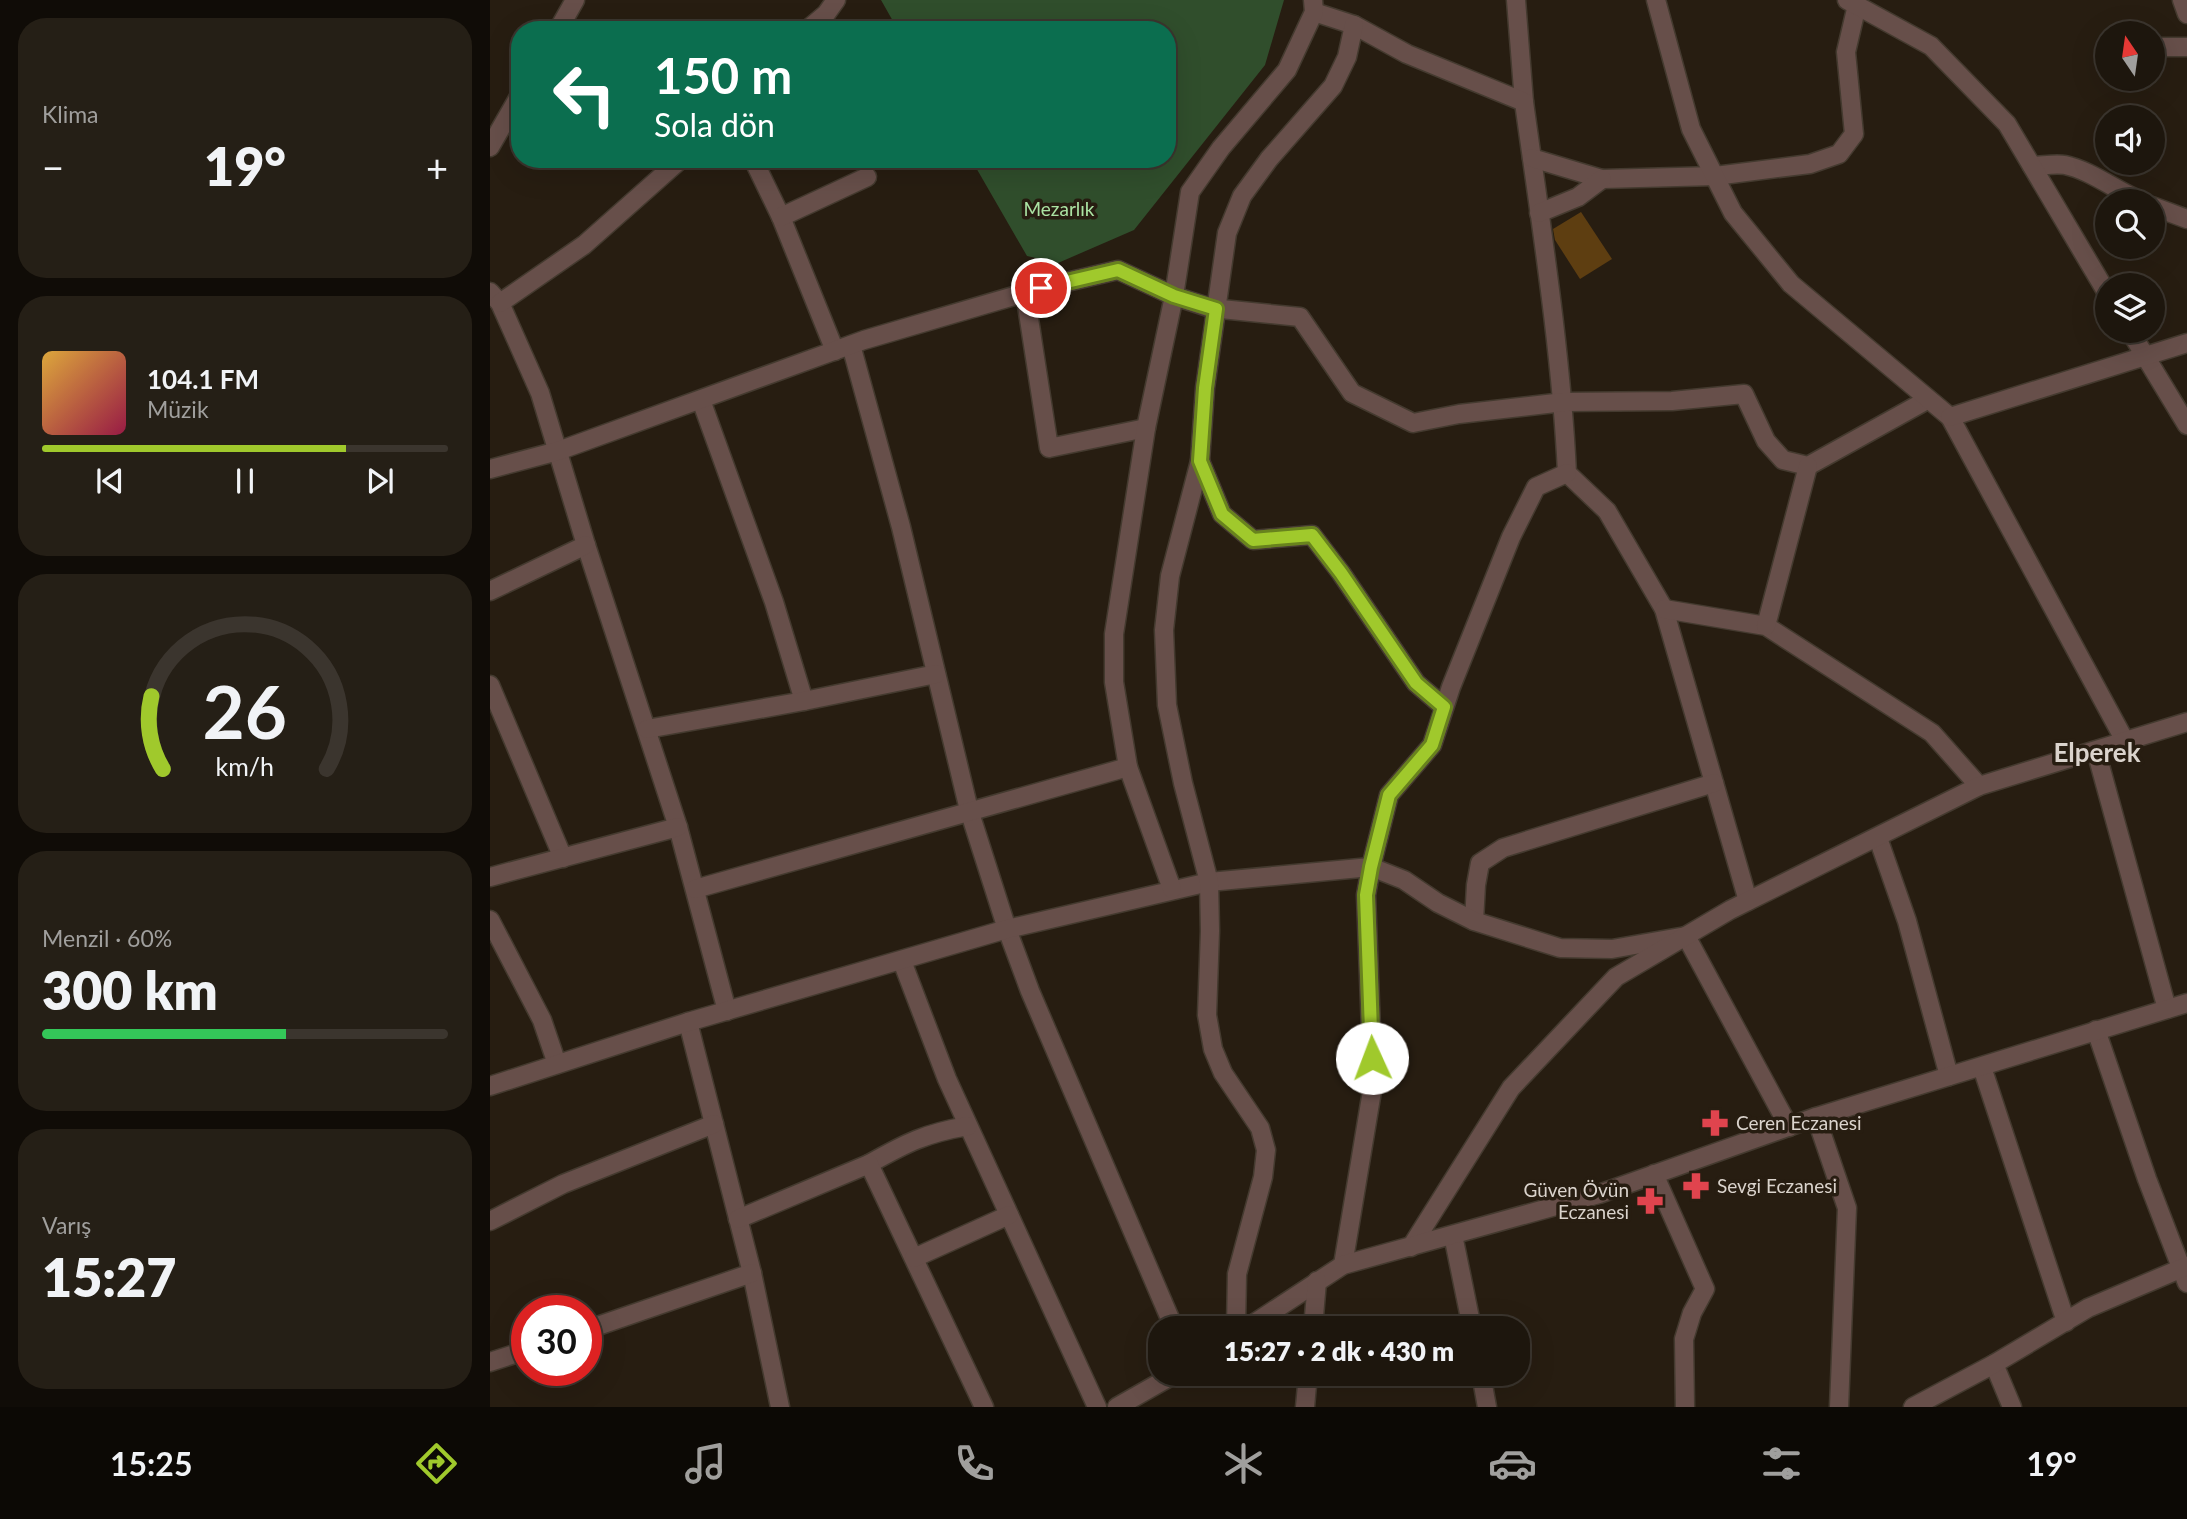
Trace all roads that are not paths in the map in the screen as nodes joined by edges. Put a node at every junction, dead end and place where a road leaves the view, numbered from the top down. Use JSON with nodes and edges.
{"nodes":[{"id":1,"x":575,"y":0,"type":"edge"},
{"id":2,"x":835,"y":0,"type":"edge"},
{"id":3,"x":1516,"y":0,"type":"edge"},
{"id":4,"x":1656,"y":0,"type":"edge"},
{"id":5,"x":2182,"y":0,"type":"edge"},
{"id":6,"x":1852,"y":3,"type":"edge"},
{"id":7,"x":1314,"y":6,"type":"edge"},
{"id":8,"x":2187,"y":14,"type":"edge"},
{"id":9,"x":563,"y":21,"type":"edge"},
{"id":10,"x":818,"y":21,"type":"edge"},
{"id":11,"x":1354,"y":25,"type":"junction"},
{"id":12,"x":2165,"y":47,"type":"edge"},
{"id":13,"x":2187,"y":47,"type":"edge"},
{"id":14,"x":1524,"y":102,"type":"junction"},
{"id":15,"x":511,"y":111,"type":"edge"},
{"id":16,"x":490,"y":147,"type":"edge"},
{"id":17,"x":1532,"y":158,"type":"junction"},
{"id":18,"x":2032,"y":166,"type":"junction"},
{"id":19,"x":671,"y":168,"type":"edge"},
{"id":20,"x":757,"y":168,"type":"edge"},
{"id":21,"x":1715,"y":176,"type":"junction"},
{"id":22,"x":867,"y":177,"type":"dead end"},
{"id":23,"x":1602,"y":180,"type":"junction"},
{"id":24,"x":2113,"y":189,"type":"edge"},
{"id":25,"x":2165,"y":211,"type":"edge"},
{"id":26,"x":1539,"y":213,"type":"junction"},
{"id":27,"x":781,"y":217,"type":"junction"},
{"id":28,"x":2187,"y":219,"type":"edge"},
{"id":29,"x":2095,"y":273,"type":"edge"},
{"id":30,"x":1025,"y":293,"type":"junction"},
{"id":31,"x":1174,"y":296,"type":"junction"},
{"id":32,"x":495,"y":298,"type":"edge"},
{"id":33,"x":1216,"y":309,"type":"junction"},
{"id":34,"x":2137,"y":343,"type":"edge"},
{"id":35,"x":2187,"y":343,"type":"edge"},
{"id":36,"x":843,"y":348,"type":"junction"},
{"id":37,"x":2144,"y":355,"type":"junction"},
{"id":38,"x":701,"y":400,"type":"junction"},
{"id":39,"x":1927,"y":400,"type":"junction"},
{"id":40,"x":1564,"y":402,"type":"junction"},
{"id":41,"x":1950,"y":417,"type":"junction"},
{"id":42,"x":2187,"y":425,"type":"edge"},
{"id":43,"x":1146,"y":428,"type":"junction"},
{"id":44,"x":558,"y":451,"type":"junction"},
{"id":45,"x":1200,"y":461,"type":"junction"},
{"id":46,"x":1808,"y":466,"type":"junction"},
{"id":47,"x":490,"y":469,"type":"edge"},
{"id":48,"x":1567,"y":474,"type":"junction"},
{"id":49,"x":586,"y":545,"type":"junction"},
{"id":50,"x":490,"y":591,"type":"edge"},
{"id":51,"x":1664,"y":609,"type":"junction"},
{"id":52,"x":1766,"y":626,"type":"junction"},
{"id":53,"x":936,"y":674,"type":"junction"},
{"id":54,"x":490,"y":685,"type":"edge"},
{"id":55,"x":804,"y":701,"type":"junction"},
{"id":56,"x":1444,"y":707,"type":"junction"},
{"id":57,"x":2187,"y":722,"type":"edge"},
{"id":58,"x":647,"y":729,"type":"junction"},
{"id":59,"x":2125,"y":741,"type":"junction"},
{"id":60,"x":2096,"y":751,"type":"junction"},
{"id":61,"x":1128,"y":767,"type":"junction"},
{"id":62,"x":1714,"y":783,"type":"junction"},
{"id":63,"x":1979,"y":786,"type":"junction"},
{"id":64,"x":969,"y":810,"type":"junction"},
{"id":65,"x":678,"y":827,"type":"junction"},
{"id":66,"x":1878,"y":838,"type":"junction"},
{"id":67,"x":563,"y":858,"type":"junction"},
{"id":68,"x":1371,"y":867,"type":"junction"},
{"id":69,"x":490,"y":877,"type":"edge"},
{"id":70,"x":1209,"y":882,"type":"junction"},
{"id":71,"x":695,"y":889,"type":"junction"},
{"id":72,"x":1172,"y":889,"type":"junction"},
{"id":73,"x":1748,"y":901,"type":"junction"},
{"id":74,"x":490,"y":920,"type":"edge"},
{"id":75,"x":1475,"y":921,"type":"junction"},
{"id":76,"x":1007,"y":929,"type":"junction"},
{"id":77,"x":1686,"y":936,"type":"junction"},
{"id":78,"x":902,"y":961,"type":"junction"},
{"id":79,"x":2187,"y":1003,"type":"edge"},
{"id":80,"x":2167,"y":1009,"type":"junction"},
{"id":81,"x":727,"y":1011,"type":"junction"},
{"id":82,"x":688,"y":1022,"type":"junction"},
{"id":83,"x":2096,"y":1030,"type":"junction"},
{"id":84,"x":556,"y":1064,"type":"junction"},
{"id":85,"x":1982,"y":1067,"type":"junction"},
{"id":86,"x":1949,"y":1076,"type":"junction"},
{"id":87,"x":490,"y":1086,"type":"edge"},
{"id":88,"x":1816,"y":1117,"type":"junction"},
{"id":89,"x":714,"y":1124,"type":"junction"},
{"id":90,"x":968,"y":1126,"type":"junction"},
{"id":91,"x":1789,"y":1127,"type":"junction"},
{"id":92,"x":869,"y":1164,"type":"junction"},
{"id":93,"x":1654,"y":1174,"type":"junction"},
{"id":94,"x":1009,"y":1215,"type":"junction"},
{"id":95,"x":738,"y":1219,"type":"junction"},
{"id":96,"x":490,"y":1221,"type":"edge"},
{"id":97,"x":1453,"y":1235,"type":"junction"},
{"id":98,"x":1411,"y":1247,"type":"junction"},
{"id":99,"x":914,"y":1258,"type":"junction"},
{"id":100,"x":1343,"y":1265,"type":"junction"},
{"id":101,"x":752,"y":1273,"type":"junction"},
{"id":102,"x":2185,"y":1273,"type":"edge"},
{"id":103,"x":1317,"y":1281,"type":"junction"},
{"id":104,"x":1169,"y":1316,"type":"edge"},
{"id":105,"x":1236,"y":1316,"type":"edge"},
{"id":106,"x":1265,"y":1316,"type":"edge"},
{"id":107,"x":1313,"y":1316,"type":"edge"},
{"id":108,"x":1470,"y":1316,"type":"edge"},
{"id":109,"x":2066,"y":1322,"type":"junction"},
{"id":110,"x":602,"y":1325,"type":"edge"},
{"id":111,"x":511,"y":1355,"type":"edge"},
{"id":112,"x":490,"y":1362,"type":"edge"},
{"id":113,"x":1994,"y":1364,"type":"junction"},
{"id":114,"x":1154,"y":1386,"type":"edge"},
{"id":115,"x":1307,"y":1386,"type":"edge"},
{"id":116,"x":1483,"y":1386,"type":"edge"},
{"id":117,"x":780,"y":1407,"type":"edge"},
{"id":118,"x":984,"y":1407,"type":"edge"},
{"id":119,"x":1097,"y":1407,"type":"edge"},
{"id":120,"x":1117,"y":1407,"type":"edge"},
{"id":121,"x":1305,"y":1407,"type":"edge"},
{"id":122,"x":1487,"y":1407,"type":"edge"},
{"id":123,"x":1685,"y":1407,"type":"edge"},
{"id":124,"x":1839,"y":1407,"type":"edge"},
{"id":125,"x":1913,"y":1407,"type":"edge"},
{"id":126,"x":2012,"y":1407,"type":"edge"}],
"edges":[{"from":1,"to":9,"type":"street"},
{"from":2,"to":10,"type":"street"},
{"from":3,"to":14,"type":"street"},
{"from":4,"to":21,"type":"street"},
{"from":5,"to":8,"type":"street"},
{"from":6,"to":18,"type":"street"},
{"from":6,"to":21,"type":"street"},
{"from":7,"to":11,"type":"street"},
{"from":7,"to":31,"type":"street"},
{"from":11,"to":14,"type":"street"},
{"from":11,"to":33,"type":"street"},
{"from":12,"to":13,"type":"street"},
{"from":14,"to":17,"type":"street"},
{"from":15,"to":16,"type":"street"},
{"from":17,"to":23,"type":"street"},
{"from":17,"to":26,"type":"street"},
{"from":18,"to":24,"type":"street"},
{"from":18,"to":29,"type":"street"},
{"from":19,"to":32,"type":"street"},
{"from":20,"to":27,"type":"street"},
{"from":21,"to":23,"type":"street"},
{"from":21,"to":39,"type":"street"},
{"from":22,"to":27,"type":"street"},
{"from":23,"to":26,"type":"street"},
{"from":25,"to":28,"type":"street"},
{"from":26,"to":40,"type":"street"},
{"from":27,"to":36,"type":"street"},
{"from":30,"to":31,"type":"street"},
{"from":30,"to":36,"type":"street"},
{"from":30,"to":43,"type":"street"},
{"from":31,"to":33,"type":"street"},
{"from":31,"to":43,"type":"street"},
{"from":32,"to":44,"type":"street"},
{"from":33,"to":40,"type":"street"},
{"from":33,"to":45,"type":"street"},
{"from":34,"to":37,"type":"street"},
{"from":35,"to":37,"type":"street"},
{"from":36,"to":38,"type":"street"},
{"from":36,"to":53,"type":"street"},
{"from":37,"to":41,"type":"street"},
{"from":37,"to":42,"type":"street"},
{"from":38,"to":44,"type":"street"},
{"from":38,"to":55,"type":"street"},
{"from":39,"to":41,"type":"street"},
{"from":39,"to":46,"type":"street"},
{"from":40,"to":46,"type":"street"},
{"from":40,"to":48,"type":"street"},
{"from":41,"to":59,"type":"street"},
{"from":43,"to":61,"type":"street"},
{"from":44,"to":47,"type":"street"},
{"from":44,"to":49,"type":"street"},
{"from":45,"to":56,"type":"street"},
{"from":45,"to":70,"type":"street"},
{"from":46,"to":52,"type":"street"},
{"from":48,"to":51,"type":"street"},
{"from":48,"to":56,"type":"street"},
{"from":49,"to":50,"type":"street"},
{"from":49,"to":58,"type":"street"},
{"from":51,"to":52,"type":"street"},
{"from":51,"to":62,"type":"street"},
{"from":52,"to":63,"type":"street"},
{"from":53,"to":55,"type":"street"},
{"from":53,"to":64,"type":"street"},
{"from":54,"to":67,"type":"street"},
{"from":55,"to":58,"type":"street"},
{"from":56,"to":68,"type":"street"},
{"from":57,"to":59,"type":"street"},
{"from":58,"to":65,"type":"street"},
{"from":59,"to":60,"type":"street"},
{"from":60,"to":63,"type":"street"},
{"from":60,"to":80,"type":"street"},
{"from":61,"to":64,"type":"street"},
{"from":61,"to":72,"type":"street"},
{"from":62,"to":73,"type":"street"},
{"from":62,"to":75,"type":"street"},
{"from":63,"to":66,"type":"street"},
{"from":64,"to":71,"type":"street"},
{"from":64,"to":76,"type":"street"},
{"from":65,"to":67,"type":"street"},
{"from":65,"to":71,"type":"street"},
{"from":66,"to":73,"type":"street"},
{"from":66,"to":86,"type":"street"},
{"from":67,"to":69,"type":"street"},
{"from":68,"to":70,"type":"street"},
{"from":68,"to":75,"type":"street"},
{"from":68,"to":100,"type":"street"},
{"from":70,"to":72,"type":"street"},
{"from":70,"to":105,"type":"street"},
{"from":71,"to":81,"type":"street"},
{"from":72,"to":76,"type":"street"},
{"from":73,"to":77,"type":"street"},
{"from":74,"to":84,"type":"street"},
{"from":75,"to":77,"type":"street"},
{"from":76,"to":78,"type":"street"},
{"from":76,"to":104,"type":"street"},
{"from":77,"to":91,"type":"street"},
{"from":77,"to":98,"type":"street"},
{"from":78,"to":81,"type":"street"},
{"from":78,"to":90,"type":"street"},
{"from":79,"to":80,"type":"street"},
{"from":80,"to":83,"type":"street"},
{"from":81,"to":82,"type":"street"},
{"from":82,"to":84,"type":"street"},
{"from":82,"to":89,"type":"street"},
{"from":83,"to":85,"type":"street"},
{"from":83,"to":102,"type":"street"},
{"from":84,"to":87,"type":"street"},
{"from":85,"to":86,"type":"street"},
{"from":85,"to":109,"type":"street"},
{"from":86,"to":88,"type":"street"},
{"from":88,"to":91,"type":"street"},
{"from":88,"to":124,"type":"street"},
{"from":89,"to":95,"type":"street"},
{"from":89,"to":96,"type":"street"},
{"from":90,"to":92,"type":"street"},
{"from":90,"to":94,"type":"street"},
{"from":91,"to":93,"type":"street"},
{"from":92,"to":95,"type":"street"},
{"from":92,"to":99,"type":"street"},
{"from":93,"to":97,"type":"street"},
{"from":93,"to":123,"type":"street"},
{"from":94,"to":99,"type":"street"},
{"from":94,"to":119,"type":"street"},
{"from":95,"to":101,"type":"street"},
{"from":97,"to":98,"type":"street"},
{"from":97,"to":108,"type":"street"},
{"from":98,"to":100,"type":"street"},
{"from":99,"to":118,"type":"street"},
{"from":100,"to":103,"type":"street"},
{"from":101,"to":110,"type":"street"},
{"from":101,"to":117,"type":"street"},
{"from":102,"to":109,"type":"street"},
{"from":103,"to":106,"type":"street"},
{"from":103,"to":107,"type":"street"},
{"from":109,"to":113,"type":"street"},
{"from":111,"to":112,"type":"street"},
{"from":113,"to":125,"type":"street"},
{"from":113,"to":126,"type":"street"},
{"from":114,"to":120,"type":"street"},
{"from":115,"to":121,"type":"street"},
{"from":116,"to":122,"type":"street"}]}
